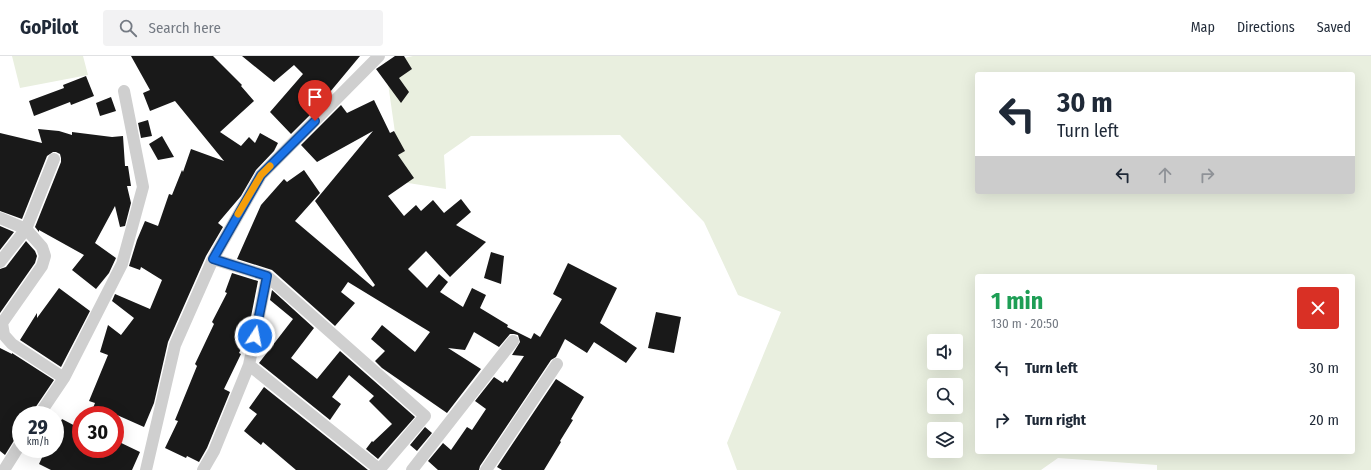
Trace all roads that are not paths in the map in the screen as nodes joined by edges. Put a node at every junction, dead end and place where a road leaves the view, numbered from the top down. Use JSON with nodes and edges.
{"nodes":[{"id":1,"x":380,"y":56,"type":"edge"},
{"id":2,"x":124,"y":91,"type":"dead end"},
{"id":3,"x":54,"y":159,"type":"dead end"},
{"id":4,"x":0,"y":218,"type":"edge"},
{"id":5,"x":26,"y":229,"type":"junction"},
{"id":6,"x":213,"y":259,"type":"junction"},
{"id":7,"x":0,"y":262,"type":"edge"},
{"id":8,"x":267,"y":276,"type":"junction"},
{"id":9,"x":513,"y":341,"type":"dead end"},
{"id":10,"x":557,"y":364,"type":"dead end"},
{"id":11,"x":249,"y":365,"type":"junction"},
{"id":12,"x":64,"y":378,"type":"junction"},
{"id":13,"x":46,"y":406,"type":"edge"},
{"id":14,"x":12,"y":458,"type":"edge"},
{"id":15,"x":4,"y":470,"type":"edge"},
{"id":16,"x":146,"y":470,"type":"edge"},
{"id":17,"x":204,"y":470,"type":"edge"},
{"id":18,"x":379,"y":470,"type":"edge"},
{"id":19,"x":412,"y":470,"type":"edge"},
{"id":20,"x":486,"y":470,"type":"edge"}],
"edges":[{"from":1,"to":6,"type":"street"},
{"from":2,"to":12,"type":"street"},
{"from":3,"to":5,"type":"street"},
{"from":4,"to":5,"type":"street"},
{"from":5,"to":7,"type":"street"},
{"from":5,"to":12,"type":"street"},
{"from":6,"to":8,"type":"street"},
{"from":6,"to":16,"type":"street"},
{"from":8,"to":11,"type":"street"},
{"from":8,"to":18,"type":"street"},
{"from":9,"to":19,"type":"street"},
{"from":10,"to":20,"type":"street"},
{"from":11,"to":17,"type":"street"},
{"from":11,"to":18,"type":"street"},
{"from":12,"to":13,"type":"street"},
{"from":14,"to":15,"type":"street"}]}
